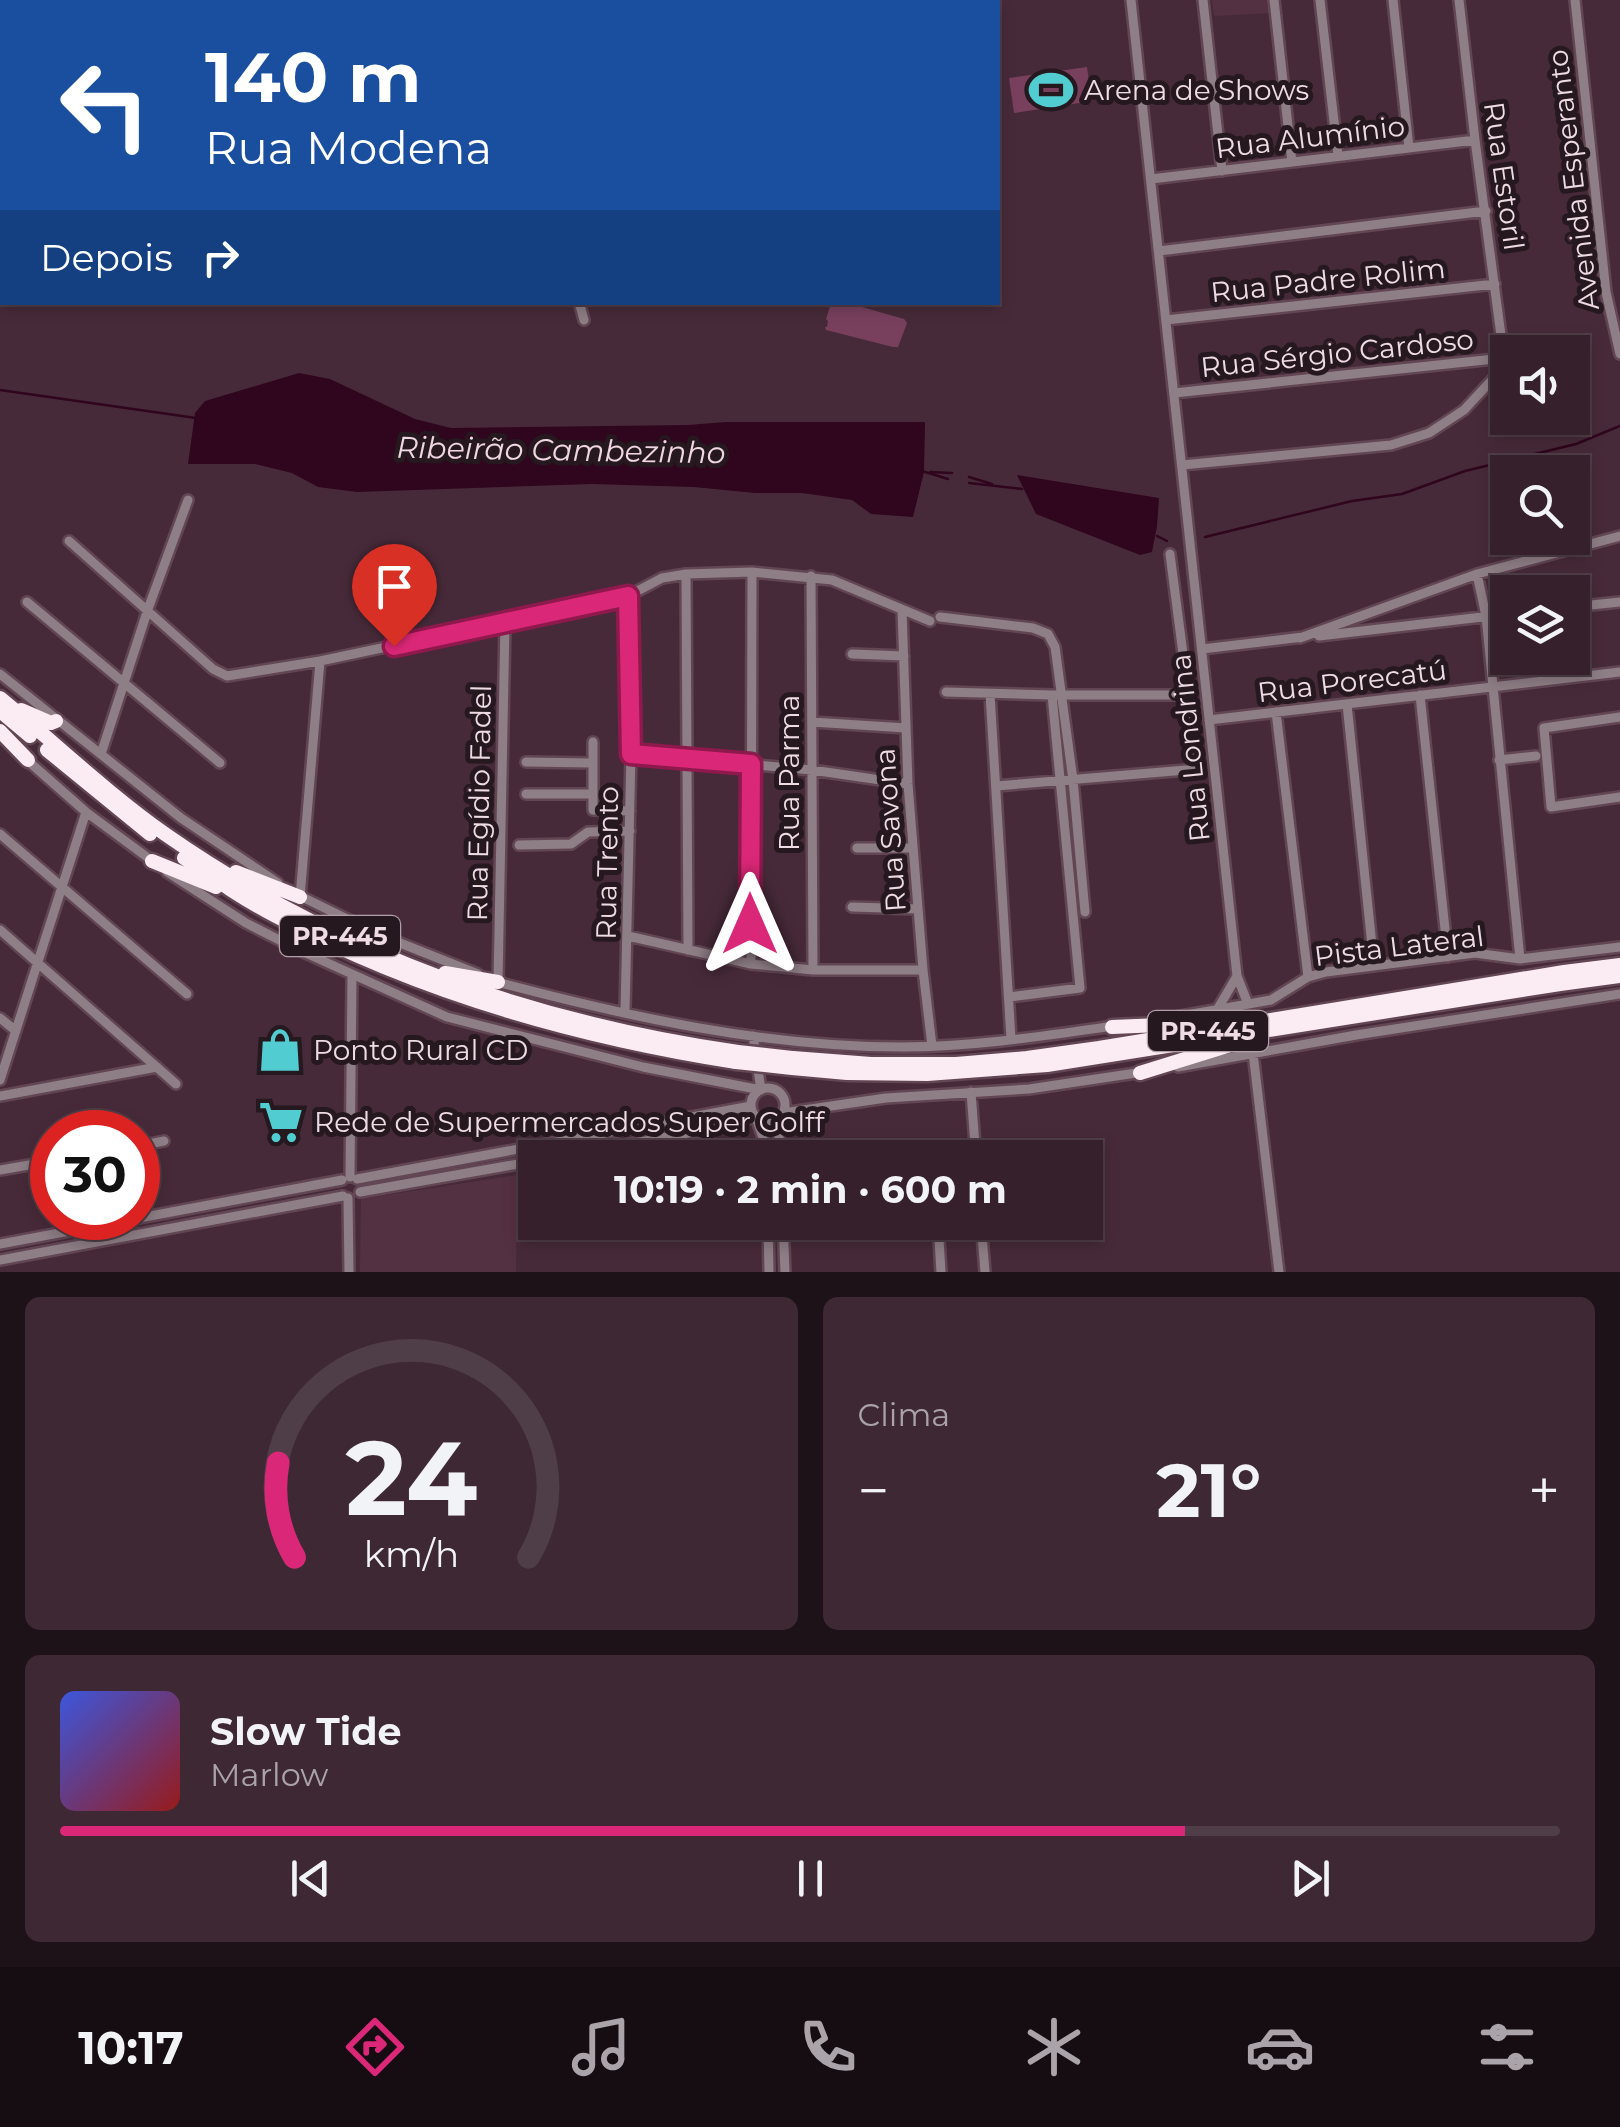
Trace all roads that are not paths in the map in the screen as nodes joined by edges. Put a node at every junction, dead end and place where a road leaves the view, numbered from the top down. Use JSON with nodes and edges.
{"nodes":[{"id":1,"x":1131,"y":0,"type":"edge"},
{"id":2,"x":1203,"y":0,"type":"edge"},
{"id":3,"x":1274,"y":0,"type":"edge"},
{"id":4,"x":1320,"y":0,"type":"edge"},
{"id":5,"x":1393,"y":0,"type":"edge"},
{"id":6,"x":1460,"y":0,"type":"edge"},
{"id":7,"x":1575,"y":0,"type":"edge"},
{"id":8,"x":1475,"y":140,"type":"junction"},
{"id":9,"x":1409,"y":148,"type":"junction"},
{"id":10,"x":1338,"y":156,"type":"junction"},
{"id":11,"x":1292,"y":162,"type":"junction"},
{"id":12,"x":1222,"y":170,"type":"junction"},
{"id":13,"x":1150,"y":179,"type":"junction"},
{"id":14,"x":1486,"y":210,"type":"junction"},
{"id":15,"x":1159,"y":251,"type":"junction"},
{"id":16,"x":1495,"y":284,"type":"junction"},
{"id":17,"x":580,"y":305,"type":"edge"},
{"id":18,"x":584,"y":320,"type":"dead end"},
{"id":19,"x":1166,"y":320,"type":"junction"},
{"id":20,"x":1501,"y":335,"type":"edge"},
{"id":21,"x":1620,"y":354,"type":"edge"},
{"id":22,"x":1490,"y":359,"type":"edge"},
{"id":23,"x":1490,"y":383,"type":"edge"},
{"id":24,"x":1174,"y":392,"type":"junction"},
{"id":25,"x":1182,"y":464,"type":"junction"},
{"id":26,"x":188,"y":500,"type":"dead end"},
{"id":27,"x":1620,"y":536,"type":"edge"},
{"id":28,"x":69,"y":542,"type":"dead end"},
{"id":29,"x":1170,"y":554,"type":"dead end"},
{"id":30,"x":752,"y":572,"type":"junction"},
{"id":31,"x":686,"y":574,"type":"junction"},
{"id":32,"x":1478,"y":574,"type":"junction"},
{"id":33,"x":811,"y":576,"type":"junction"},
{"id":34,"x":628,"y":596,"type":"junction"},
{"id":35,"x":26,"y":602,"type":"dead end"},
{"id":36,"x":1620,"y":602,"type":"edge"},
{"id":37,"x":1590,"y":605,"type":"edge"},
{"id":38,"x":148,"y":610,"type":"junction"},
{"id":39,"x":902,"y":610,"type":"junction"},
{"id":40,"x":1486,"y":616,"type":"junction"},
{"id":41,"x":1490,"y":616,"type":"edge"},
{"id":42,"x":505,"y":624,"type":"junction"},
{"id":43,"x":1300,"y":638,"type":"junction"},
{"id":44,"x":1202,"y":650,"type":"junction"},
{"id":45,"x":852,"y":654,"type":"dead end"},
{"id":46,"x":904,"y":656,"type":"junction"},
{"id":47,"x":320,"y":661,"type":"junction"},
{"id":48,"x":1620,"y":672,"type":"edge"},
{"id":49,"x":0,"y":674,"type":"edge"},
{"id":50,"x":125,"y":684,"type":"junction"},
{"id":51,"x":1492,"y":687,"type":"junction"},
{"id":52,"x":946,"y":692,"type":"dead end"},
{"id":53,"x":990,"y":694,"type":"junction"},
{"id":54,"x":1057,"y":695,"type":"junction"},
{"id":55,"x":1188,"y":695,"type":"junction"},
{"id":56,"x":1420,"y":696,"type":"junction"},
{"id":57,"x":1347,"y":704,"type":"junction"},
{"id":58,"x":2,"y":705,"type":"edge"},
{"id":59,"x":1276,"y":712,"type":"junction"},
{"id":60,"x":1620,"y":717,"type":"edge"},
{"id":61,"x":56,"y":720,"type":"junction"},
{"id":62,"x":1209,"y":720,"type":"junction"},
{"id":63,"x":812,"y":722,"type":"junction"},
{"id":64,"x":906,"y":728,"type":"junction"},
{"id":65,"x":0,"y":734,"type":"edge"},
{"id":66,"x":592,"y":742,"type":"dead end"},
{"id":67,"x":101,"y":754,"type":"junction"},
{"id":68,"x":631,"y":754,"type":"junction"},
{"id":69,"x":1536,"y":756,"type":"dead end"},
{"id":70,"x":28,"y":760,"type":"joint"},
{"id":71,"x":687,"y":760,"type":"junction"},
{"id":72,"x":1500,"y":760,"type":"junction"},
{"id":73,"x":526,"y":762,"type":"dead end"},
{"id":74,"x":220,"y":763,"type":"dead end"},
{"id":75,"x":592,"y":763,"type":"junction"},
{"id":76,"x":751,"y":764,"type":"junction"},
{"id":77,"x":812,"y":770,"type":"junction"},
{"id":78,"x":1073,"y":780,"type":"junction"},
{"id":79,"x":1060,"y":781,"type":"junction"},
{"id":80,"x":908,"y":784,"type":"junction"},
{"id":81,"x":996,"y":786,"type":"junction"},
{"id":82,"x":526,"y":794,"type":"dead end"},
{"id":83,"x":592,"y":794,"type":"junction"},
{"id":84,"x":1620,"y":797,"type":"edge"},
{"id":85,"x":630,"y":811,"type":"junction"},
{"id":86,"x":86,"y":812,"type":"junction"},
{"id":87,"x":630,"y":831,"type":"junction"},
{"id":88,"x":0,"y":834,"type":"edge"},
{"id":89,"x":519,"y":845,"type":"dead end"},
{"id":90,"x":857,"y":848,"type":"dead end"},
{"id":91,"x":913,"y":848,"type":"junction"},
{"id":92,"x":203,"y":860,"type":"junction"},
{"id":93,"x":152,"y":862,"type":"junction"},
{"id":94,"x":62,"y":884,"type":"junction"},
{"id":95,"x":300,"y":897,"type":"junction"},
{"id":96,"x":249,"y":900,"type":"junction"},
{"id":97,"x":852,"y":907,"type":"dead end"},
{"id":98,"x":918,"y":910,"type":"junction"},
{"id":99,"x":1086,"y":912,"type":"dead end"},
{"id":100,"x":0,"y":930,"type":"edge"},
{"id":101,"x":628,"y":936,"type":"junction"},
{"id":102,"x":1620,"y":947,"type":"edge"},
{"id":103,"x":688,"y":950,"type":"junction"},
{"id":104,"x":1448,"y":956,"type":"junction"},
{"id":105,"x":1520,"y":959,"type":"junction"},
{"id":106,"x":38,"y":962,"type":"junction"},
{"id":107,"x":403,"y":964,"type":"junction"},
{"id":108,"x":750,"y":964,"type":"junction"},
{"id":109,"x":1374,"y":965,"type":"junction"},
{"id":110,"x":1620,"y":965,"type":"edge"},
{"id":111,"x":813,"y":970,"type":"junction"},
{"id":112,"x":923,"y":970,"type":"junction"},
{"id":113,"x":352,"y":975,"type":"junction"},
{"id":114,"x":1237,"y":976,"type":"junction"},
{"id":115,"x":1620,"y":976,"type":"edge"},
{"id":116,"x":1308,"y":978,"type":"junction"},
{"id":117,"x":498,"y":982,"type":"junction"},
{"id":118,"x":187,"y":994,"type":"dead end"},
{"id":119,"x":1620,"y":994,"type":"edge"},
{"id":120,"x":1009,"y":997,"type":"junction"},
{"id":121,"x":1248,"y":1004,"type":"junction"},
{"id":122,"x":1217,"y":1010,"type":"junction"},
{"id":123,"x":626,"y":1012,"type":"junction"},
{"id":124,"x":0,"y":1018,"type":"edge"},
{"id":125,"x":1273,"y":1025,"type":"junction"},
{"id":126,"x":1112,"y":1027,"type":"junction"},
{"id":127,"x":16,"y":1030,"type":"junction"},
{"id":128,"x":753,"y":1036,"type":"junction"},
{"id":129,"x":774,"y":1039,"type":"junction"},
{"id":130,"x":1011,"y":1039,"type":"junction"},
{"id":131,"x":932,"y":1046,"type":"junction"},
{"id":132,"x":1254,"y":1053,"type":"junction"},
{"id":133,"x":737,"y":1057,"type":"junction"},
{"id":134,"x":156,"y":1067,"type":"junction"},
{"id":135,"x":1140,"y":1073,"type":"junction"},
{"id":136,"x":0,"y":1080,"type":"edge"},
{"id":137,"x":176,"y":1084,"type":"dead end"},
{"id":138,"x":765,"y":1089,"type":"junction"},
{"id":139,"x":971,"y":1092,"type":"junction"},
{"id":140,"x":0,"y":1096,"type":"edge"},
{"id":141,"x":752,"y":1106,"type":"junction"},
{"id":142,"x":781,"y":1116,"type":"junction"},
{"id":143,"x":756,"y":1117,"type":"junction"},
{"id":144,"x":653,"y":1140,"type":"edge"},
{"id":145,"x":763,"y":1140,"type":"edge"},
{"id":146,"x":780,"y":1140,"type":"edge"},
{"id":147,"x":975,"y":1140,"type":"edge"},
{"id":148,"x":164,"y":1141,"type":"dead end"},
{"id":149,"x":160,"y":1142,"type":"edge"},
{"id":150,"x":30,"y":1165,"type":"edge"},
{"id":151,"x":518,"y":1165,"type":"edge"},
{"id":152,"x":0,"y":1170,"type":"edge"},
{"id":153,"x":350,"y":1179,"type":"junction"},
{"id":154,"x":360,"y":1192,"type":"junction"},
{"id":155,"x":346,"y":1197,"type":"junction"},
{"id":156,"x":769,"y":1240,"type":"edge"},
{"id":157,"x":775,"y":1240,"type":"edge"},
{"id":158,"x":939,"y":1240,"type":"edge"},
{"id":159,"x":983,"y":1240,"type":"edge"},
{"id":160,"x":784,"y":1242,"type":"joint"},
{"id":161,"x":0,"y":1244,"type":"edge"},
{"id":162,"x":0,"y":1260,"type":"edge"},
{"id":163,"x":349,"y":1272,"type":"edge"},
{"id":164,"x":770,"y":1272,"type":"edge"},
{"id":165,"x":785,"y":1272,"type":"edge"},
{"id":166,"x":941,"y":1272,"type":"edge"},
{"id":167,"x":985,"y":1272,"type":"edge"},
{"id":168,"x":1279,"y":1272,"type":"edge"}],
"edges":[{"from":1,"to":13,"type":"street","name":"Rua Londrina"},
{"from":2,"to":12,"type":"street"},
{"from":3,"to":11,"type":"street"},
{"from":4,"to":10,"type":"street"},
{"from":5,"to":9,"type":"street"},
{"from":6,"to":8,"type":"street","name":"Rua Estoril"},
{"from":7,"to":21,"type":"street","name":"Avenida Esperanto"},
{"from":8,"to":9,"type":"street","name":"Rua Alumínio"},
{"from":8,"to":14,"type":"street","name":"Rua Estoril"},
{"from":9,"to":10,"type":"street","name":"Rua Alumínio"},
{"from":10,"to":11,"type":"street","name":"Rua Alumínio"},
{"from":11,"to":12,"type":"street","name":"Rua Alumínio"},
{"from":12,"to":13,"type":"street","name":"Rua Alumínio"},
{"from":13,"to":15,"type":"street","name":"Rua Londrina"},
{"from":14,"to":15,"type":"street"},
{"from":14,"to":16,"type":"street","name":"Rua Estoril"},
{"from":15,"to":19,"type":"street","name":"Rua Londrina"},
{"from":16,"to":19,"type":"street","name":"Rua Padre Rolim"},
{"from":16,"to":20,"type":"street","name":"Rua Estoril"},
{"from":17,"to":18,"type":"street"},
{"from":19,"to":24,"type":"street","name":"Rua Londrina"},
{"from":22,"to":24,"type":"street","name":"Rua Sérgio Cardoso"},
{"from":23,"to":25,"type":"street"},
{"from":24,"to":25,"type":"street","name":"Rua Londrina"},
{"from":25,"to":44,"type":"street","name":"Rua Londrina"},
{"from":26,"to":38,"type":"street"},
{"from":27,"to":32,"type":"street"},
{"from":28,"to":38,"type":"street"},
{"from":29,"to":55,"type":"street"},
{"from":30,"to":31,"type":"street"},
{"from":30,"to":33,"type":"street"},
{"from":30,"to":76,"type":"street"},
{"from":31,"to":34,"type":"street"},
{"from":31,"to":71,"type":"street"},
{"from":32,"to":40,"type":"street"},
{"from":32,"to":43,"type":"street"},
{"from":33,"to":39,"type":"street"},
{"from":33,"to":63,"type":"street","name":"Rua Parma"},
{"from":34,"to":42,"type":"street"},
{"from":34,"to":68,"type":"street","name":"Rua Trento"},
{"from":35,"to":50,"type":"street"},
{"from":36,"to":37,"type":"street"},
{"from":38,"to":47,"type":"street"},
{"from":38,"to":50,"type":"street"},
{"from":39,"to":46,"type":"street","name":"Rua Savona"},
{"from":39,"to":54,"type":"street"},
{"from":40,"to":41,"type":"street"},
{"from":40,"to":43,"type":"street"},
{"from":40,"to":51,"type":"street"},
{"from":42,"to":47,"type":"street"},
{"from":42,"to":117,"type":"street","name":"Rua Egídio Fadel"},
{"from":43,"to":44,"type":"street"},
{"from":44,"to":62,"type":"street","name":"Rua Londrina"},
{"from":45,"to":46,"type":"street"},
{"from":46,"to":64,"type":"street","name":"Rua Savona"},
{"from":47,"to":95,"type":"street"},
{"from":48,"to":51,"type":"street","name":"Rua Porecatú"},
{"from":49,"to":61,"type":"street","name":"Pista Lateral"},
{"from":50,"to":67,"type":"street"},
{"from":50,"to":74,"type":"street"},
{"from":51,"to":56,"type":"street","name":"Rua Porecatú"},
{"from":51,"to":72,"type":"street"},
{"from":52,"to":53,"type":"street"},
{"from":53,"to":54,"type":"street"},
{"from":53,"to":81,"type":"street"},
{"from":54,"to":55,"type":"street"},
{"from":54,"to":78,"type":"street"},
{"from":54,"to":79,"type":"street"},
{"from":55,"to":78,"type":"street"},
{"from":56,"to":57,"type":"street","name":"Rua Porecatú"},
{"from":56,"to":104,"type":"street"},
{"from":57,"to":59,"type":"street","name":"Rua Porecatú"},
{"from":57,"to":109,"type":"street"},
{"from":58,"to":61,"type":"highway"},
{"from":58,"to":92,"type":"highway","number":"PR-445"},
{"from":58,"to":96,"type":"highway","number":"PR-445"},
{"from":59,"to":62,"type":"street","name":"Rua Porecatú"},
{"from":59,"to":116,"type":"street"},
{"from":60,"to":84,"type":"street"},
{"from":61,"to":67,"type":"street","name":"Pista Lateral"},
{"from":62,"to":114,"type":"street","name":"Rua Londrina"},
{"from":63,"to":64,"type":"street"},
{"from":63,"to":77,"type":"street","name":"Rua Parma"},
{"from":64,"to":80,"type":"street","name":"Rua Savona"},
{"from":65,"to":70,"type":"highway"},
{"from":66,"to":75,"type":"street"},
{"from":67,"to":95,"type":"street","name":"Pista Lateral"},
{"from":68,"to":71,"type":"street"},
{"from":68,"to":85,"type":"street","name":"Rua Trento"},
{"from":69,"to":72,"type":"street"},
{"from":70,"to":86,"type":"street"},
{"from":71,"to":76,"type":"street"},
{"from":71,"to":103,"type":"street"},
{"from":72,"to":105,"type":"street"},
{"from":73,"to":75,"type":"street"},
{"from":75,"to":83,"type":"street"},
{"from":76,"to":77,"type":"street"},
{"from":76,"to":108,"type":"street"},
{"from":77,"to":80,"type":"street"},
{"from":77,"to":111,"type":"street","name":"Rua Parma"},
{"from":78,"to":79,"type":"street"},
{"from":78,"to":99,"type":"street"},
{"from":79,"to":81,"type":"street"},
{"from":79,"to":120,"type":"street"},
{"from":80,"to":91,"type":"street","name":"Rua Savona"},
{"from":81,"to":120,"type":"street"},
{"from":82,"to":83,"type":"street"},
{"from":83,"to":85,"type":"street"},
{"from":85,"to":87,"type":"street","name":"Rua Trento"},
{"from":86,"to":93,"type":"street"},
{"from":86,"to":94,"type":"street"},
{"from":87,"to":89,"type":"street"},
{"from":87,"to":101,"type":"street","name":"Rua Trento"},
{"from":88,"to":94,"type":"street"},
{"from":90,"to":91,"type":"street"},
{"from":91,"to":98,"type":"street","name":"Rua Savona"},
{"from":92,"to":95,"type":"highway"},
{"from":92,"to":107,"type":"highway","number":"PR-445"},
{"from":93,"to":96,"type":"highway"},
{"from":93,"to":113,"type":"street"},
{"from":94,"to":106,"type":"street"},
{"from":94,"to":118,"type":"street"},
{"from":95,"to":117,"type":"street","name":"Pista Lateral"},
{"from":96,"to":133,"type":"highway","number":"PR-445"},
{"from":97,"to":98,"type":"street"},
{"from":98,"to":112,"type":"street","name":"Rua Savona"},
{"from":100,"to":106,"type":"street"},
{"from":101,"to":103,"type":"street"},
{"from":101,"to":123,"type":"street","name":"Rua Trento"},
{"from":102,"to":105,"type":"street","name":"Pista Lateral","number":"PR-445"},
{"from":103,"to":108,"type":"street"},
{"from":104,"to":105,"type":"street","name":"Pista Lateral","number":"PR-445"},
{"from":104,"to":109,"type":"street","name":"Pista Lateral","number":"PR-445"},
{"from":106,"to":127,"type":"street"},
{"from":106,"to":134,"type":"street"},
{"from":107,"to":117,"type":"highway"},
{"from":107,"to":133,"type":"highway","number":"PR-445"},
{"from":108,"to":111,"type":"street"},
{"from":109,"to":116,"type":"street","name":"Pista Lateral","number":"PR-445"},
{"from":110,"to":125,"type":"highway","number":"PR-445"},
{"from":111,"to":112,"type":"street"},
{"from":112,"to":131,"type":"street","name":"Rua Savona"},
{"from":113,"to":138,"type":"street"},
{"from":113,"to":153,"type":"street"},
{"from":114,"to":121,"type":"street","name":"Rua Londrina"},
{"from":114,"to":122,"type":"street"},
{"from":115,"to":125,"type":"highway","number":"PR-445"},
{"from":116,"to":121,"type":"street","name":"Pista Lateral","number":"PR-445"},
{"from":117,"to":123,"type":"street","name":"Pista Lateral"},
{"from":119,"to":132,"type":"street"},
{"from":120,"to":130,"type":"street"},
{"from":121,"to":122,"type":"street","name":"Pista Lateral"},
{"from":122,"to":126,"type":"street","name":"Pista Lateral"},
{"from":123,"to":128,"type":"street","name":"Pista Lateral"},
{"from":124,"to":127,"type":"street"},
{"from":125,"to":126,"type":"highway"},
{"from":125,"to":133,"type":"highway","number":"PR-445","bridge":true},
{"from":125,"to":135,"type":"highway"},
{"from":126,"to":130,"type":"street","name":"Pista Lateral"},
{"from":127,"to":136,"type":"street"},
{"from":128,"to":129,"type":"street","name":"Pista Lateral"},
{"from":128,"to":138,"type":"street"},
{"from":129,"to":131,"type":"street","name":"Pista Lateral"},
{"from":129,"to":138,"type":"street"},
{"from":130,"to":131,"type":"street","name":"Pista Lateral"},
{"from":132,"to":135,"type":"street"},
{"from":132,"to":168,"type":"street"},
{"from":134,"to":137,"type":"street"},
{"from":134,"to":140,"type":"street"},
{"from":135,"to":139,"type":"street"},
{"from":138,"to":141,"type":"street"},
{"from":138,"to":142,"type":"street"},
{"from":139,"to":142,"type":"street"},
{"from":139,"to":147,"type":"street"},
{"from":141,"to":143,"type":"street"},
{"from":141,"to":153,"type":"street"},
{"from":142,"to":143,"type":"street"},
{"from":142,"to":146,"type":"street"},
{"from":143,"to":144,"type":"street"},
{"from":143,"to":145,"type":"street"},
{"from":148,"to":149,"type":"street"},
{"from":150,"to":152,"type":"street"},
{"from":151,"to":154,"type":"street"},
{"from":153,"to":154,"type":"street"},
{"from":153,"to":155,"type":"street"},
{"from":153,"to":161,"type":"street"},
{"from":154,"to":155,"type":"street"},
{"from":155,"to":162,"type":"street"},
{"from":155,"to":163,"type":"street"},
{"from":156,"to":164,"type":"street"},
{"from":157,"to":160,"type":"street"},
{"from":158,"to":166,"type":"street"},
{"from":159,"to":167,"type":"street"},
{"from":160,"to":165,"type":"street"}]}
